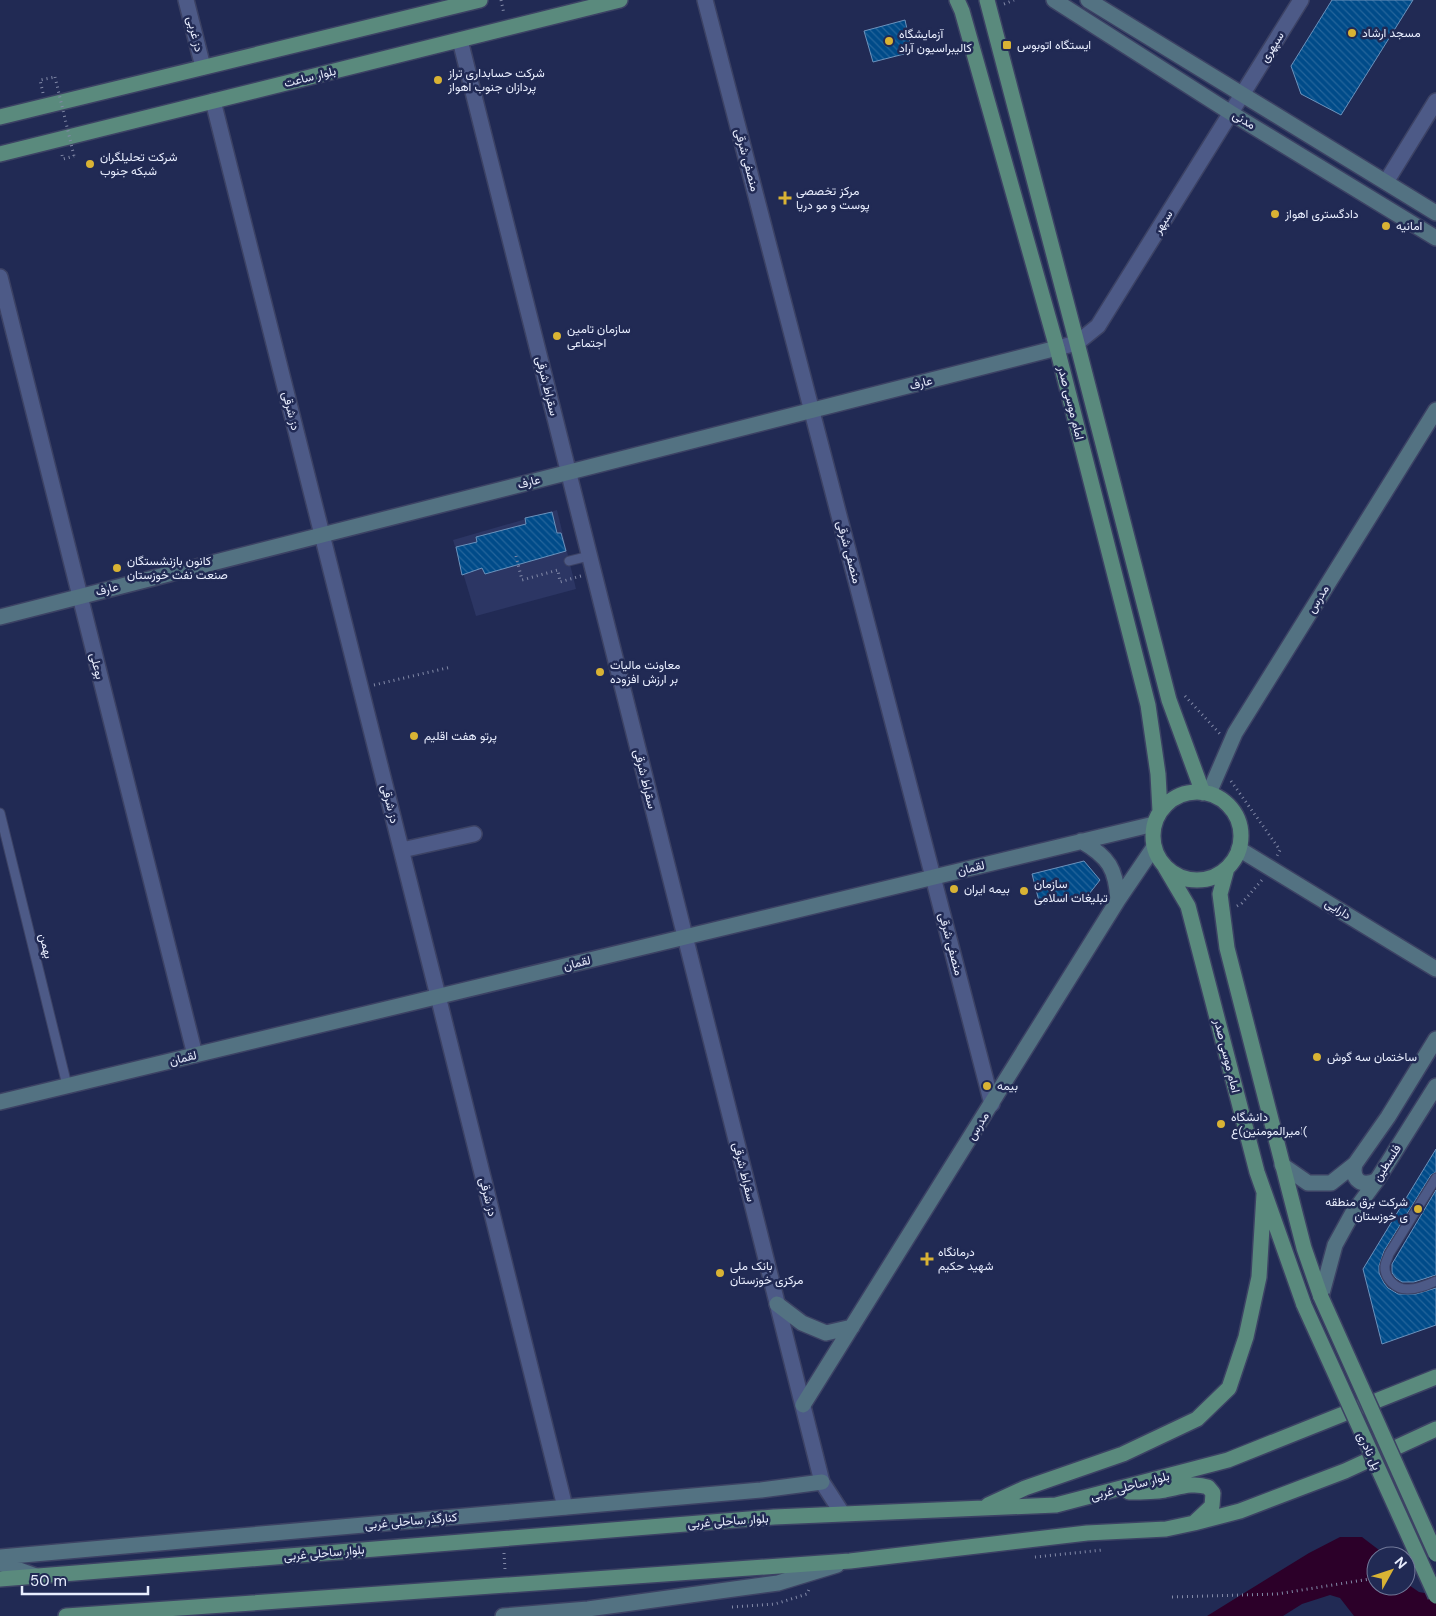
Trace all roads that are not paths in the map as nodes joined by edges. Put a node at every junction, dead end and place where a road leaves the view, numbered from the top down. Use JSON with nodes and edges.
{"nodes":[{"id":1,"x":186,"y":0,"type":"edge"},
{"id":2,"x":480,"y":0,"type":"edge"},
{"id":3,"x":620,"y":0,"type":"edge"},
{"id":4,"x":705,"y":0,"type":"edge"},
{"id":5,"x":957,"y":0,"type":"edge"},
{"id":6,"x":987,"y":0,"type":"edge"},
{"id":7,"x":1054,"y":0,"type":"edge"},
{"id":8,"x":1088,"y":0,"type":"edge"},
{"id":9,"x":1301,"y":0,"type":"edge"},
{"id":10,"x":451,"y":3,"type":"edge"},
{"id":11,"x":460,"y":40,"type":"junction"},
{"id":12,"x":203,"y":67,"type":"junction"},
{"id":13,"x":1242,"y":94,"type":"junction"},
{"id":14,"x":213,"y":101,"type":"junction"},
{"id":15,"x":1436,"y":102,"type":"edge"},
{"id":16,"x":1231,"y":113,"type":"junction"},
{"id":17,"x":0,"y":117,"type":"edge"},
{"id":18,"x":0,"y":154,"type":"edge"},
{"id":19,"x":1386,"y":182,"type":"junction"},
{"id":20,"x":1436,"y":213,"type":"edge"},
{"id":21,"x":1436,"y":238,"type":"edge"},
{"id":22,"x":0,"y":277,"type":"edge"},
{"id":23,"x":1077,"y":343,"type":"junction"},
{"id":24,"x":1057,"y":348,"type":"junction"},
{"id":25,"x":812,"y":410,"type":"junction"},
{"id":26,"x":1436,"y":410,"type":"edge"},
{"id":27,"x":568,"y":472,"type":"junction"},
{"id":28,"x":322,"y":535,"type":"junction"},
{"id":29,"x":589,"y":556,"type":"junction"},
{"id":30,"x":570,"y":561,"type":"dead end"},
{"id":31,"x":80,"y":596,"type":"junction"},
{"id":32,"x":0,"y":617,"type":"edge"},
{"id":33,"x":1206,"y":793,"type":"junction"},
{"id":34,"x":0,"y":813,"type":"edge"},
{"id":35,"x":1157,"y":817,"type":"junction"},
{"id":36,"x":474,"y":834,"type":"dead end"},
{"id":37,"x":1081,"y":841,"type":"junction"},
{"id":38,"x":1154,"y":846,"type":"junction"},
{"id":39,"x":1239,"y":849,"type":"junction"},
{"id":40,"x":402,"y":850,"type":"junction"},
{"id":41,"x":1165,"y":867,"type":"junction"},
{"id":42,"x":1227,"y":868,"type":"junction"},
{"id":43,"x":933,"y":877,"type":"junction"},
{"id":44,"x":1118,"y":900,"type":"junction"},
{"id":45,"x":685,"y":937,"type":"junction"},
{"id":46,"x":1436,"y":969,"type":"edge"},
{"id":47,"x":438,"y":996,"type":"junction"},
{"id":48,"x":1436,"y":1039,"type":"edge"},
{"id":49,"x":195,"y":1055,"type":"junction"},
{"id":50,"x":67,"y":1086,"type":"junction"},
{"id":51,"x":1436,"y":1086,"type":"edge"},
{"id":52,"x":0,"y":1102,"type":"edge"},
{"id":53,"x":992,"y":1104,"type":"junction"},
{"id":54,"x":1355,"y":1164,"type":"junction"},
{"id":55,"x":1282,"y":1165,"type":"junction"},
{"id":56,"x":1436,"y":1178,"type":"edge"},
{"id":57,"x":1377,"y":1180,"type":"junction"},
{"id":58,"x":1264,"y":1194,"type":"junction"},
{"id":59,"x":1436,"y":1281,"type":"edge"},
{"id":60,"x":1321,"y":1297,"type":"junction"},
{"id":61,"x":777,"y":1304,"type":"junction"},
{"id":62,"x":1304,"y":1305,"type":"joint"},
{"id":63,"x":852,"y":1327,"type":"junction"},
{"id":64,"x":1436,"y":1377,"type":"edge"},
{"id":65,"x":803,"y":1406,"type":"junction"},
{"id":66,"x":1436,"y":1429,"type":"edge"},
{"id":67,"x":822,"y":1482,"type":"junction"},
{"id":68,"x":1106,"y":1492,"type":"junction"},
{"id":69,"x":565,"y":1507,"type":"junction"},
{"id":70,"x":980,"y":1508,"type":"junction"},
{"id":71,"x":842,"y":1514,"type":"junction"},
{"id":72,"x":1194,"y":1524,"type":"junction"},
{"id":73,"x":1436,"y":1554,"type":"edge"},
{"id":74,"x":0,"y":1557,"type":"edge"},
{"id":75,"x":850,"y":1561,"type":"junction"},
{"id":76,"x":0,"y":1563,"type":"edge"},
{"id":77,"x":36,"y":1576,"type":"junction"},
{"id":78,"x":0,"y":1579,"type":"edge"},
{"id":79,"x":1436,"y":1596,"type":"edge"},
{"id":80,"x":66,"y":1616,"type":"edge"},
{"id":81,"x":503,"y":1616,"type":"edge"}],
"edges":[{"from":1,"to":12,"type":"street","name":"دز غربی"},
{"from":2,"to":10,"type":"main road"},
{"from":3,"to":11,"type":"main road","name":"بلوار ساعت"},
{"from":4,"to":25,"type":"street","name":"منصفی شرقی"},
{"from":5,"to":24,"type":"main road","name":"امام موسی صدر"},
{"from":6,"to":23,"type":"main road","name":"امام موسی صدر"},
{"from":7,"to":16,"type":"street","name":"مدنی"},
{"from":8,"to":13,"type":"street","name":"مدنی"},
{"from":9,"to":13,"type":"street","name":"سپهری"},
{"from":10,"to":12,"type":"main road"},
{"from":11,"to":14,"type":"main road","name":"بلوار ساعت"},
{"from":11,"to":27,"type":"street","name":"سقراط شرقی"},
{"from":12,"to":17,"type":"main road"},
{"from":13,"to":16,"type":"street","name":"سپهر"},
{"from":13,"to":19,"type":"street","name":"مدنی"},
{"from":14,"to":18,"type":"main road","name":"بلوار ساعت"},
{"from":14,"to":28,"type":"street","name":"دز شرقی"},
{"from":15,"to":19,"type":"street"},
{"from":16,"to":21,"type":"street","name":"مدنی"},
{"from":16,"to":23,"type":"street","name":"سپهر"},
{"from":19,"to":20,"type":"street","name":"مدنی"},
{"from":22,"to":31,"type":"street","name":"بوعلی"},
{"from":23,"to":24,"type":"street"},
{"from":23,"to":33,"type":"main road","name":"امام موسی صدر"},
{"from":24,"to":25,"type":"street","name":"عارف"},
{"from":24,"to":35,"type":"main road","name":"امام موسی صدر"},
{"from":25,"to":27,"type":"street","name":"عارف"},
{"from":25,"to":43,"type":"street","name":"منصفی شرقی"},
{"from":26,"to":33,"type":"street","name":"مدرس"},
{"from":27,"to":28,"type":"street","name":"عارف"},
{"from":27,"to":29,"type":"street","name":"سقراط شرقی"},
{"from":28,"to":31,"type":"street","name":"عارف"},
{"from":28,"to":40,"type":"street","name":"دز شرقی"},
{"from":29,"to":30,"type":"lane"},
{"from":29,"to":45,"type":"street","name":"سقراط شرقی"},
{"from":31,"to":32,"type":"street","name":"عارف"},
{"from":31,"to":49,"type":"street","name":"بوعلی"},
{"from":33,"to":35,"type":"main road"},
{"from":33,"to":39,"type":"main road"},
{"from":34,"to":50,"type":"lane","name":"بهمن"},
{"from":35,"to":37,"type":"street","name":"لقمان"},
{"from":35,"to":38,"type":"main road"},
{"from":36,"to":40,"type":"street"},
{"from":37,"to":43,"type":"street","name":"لقمان"},
{"from":37,"to":44,"type":"street"},
{"from":38,"to":41,"type":"main road"},
{"from":38,"to":44,"type":"street","name":"مدرس"},
{"from":39,"to":42,"type":"main road"},
{"from":39,"to":46,"type":"street","name":"دارایی"},
{"from":40,"to":47,"type":"street","name":"دز شرقی"},
{"from":41,"to":42,"type":"main road"},
{"from":41,"to":58,"type":"main road","name":"امام موسی صدر"},
{"from":42,"to":55,"type":"main road"},
{"from":43,"to":45,"type":"street","name":"لقمان"},
{"from":43,"to":53,"type":"street","name":"منصفی شرقی"},
{"from":44,"to":53,"type":"street","name":"مدرس"},
{"from":45,"to":47,"type":"street","name":"لقمان"},
{"from":45,"to":61,"type":"street","name":"سقراط شرقی"},
{"from":47,"to":49,"type":"street","name":"لقمان"},
{"from":47,"to":69,"type":"street","name":"دز شرقی"},
{"from":48,"to":54,"type":"street","name":"فلسطین"},
{"from":49,"to":50,"type":"street","name":"لقمان"},
{"from":50,"to":52,"type":"street","name":"لقمان"},
{"from":51,"to":57,"type":"street","name":"فلسطین"},
{"from":53,"to":63,"type":"street","name":"مدرس"},
{"from":54,"to":55,"type":"street","name":"فلسطین"},
{"from":54,"to":57,"type":"street"},
{"from":55,"to":60,"type":"main road"},
{"from":56,"to":59,"type":"lane"},
{"from":57,"to":60,"type":"street","name":"فلسطین"},
{"from":58,"to":62,"type":"main road","name":"امام موسی صدر"},
{"from":58,"to":70,"type":"main road"},
{"from":60,"to":73,"type":"main road","name":"پل نادری","bridge":true},
{"from":61,"to":63,"type":"street"},
{"from":61,"to":65,"type":"street","name":"سقراط شرقی"},
{"from":62,"to":79,"type":"main road","name":"پل نادری","bridge":true},
{"from":63,"to":65,"type":"street","name":"مدرس"},
{"from":64,"to":68,"type":"main road","name":"بلوار ساحلی غربی"},
{"from":65,"to":67,"type":"street","name":"سقراط شرقی"},
{"from":66,"to":72,"type":"main road"},
{"from":67,"to":69,"type":"street","name":"کنارگذر ساحلی غربی"},
{"from":67,"to":71,"type":"street","name":"سقراط شرقی"},
{"from":68,"to":70,"type":"main road","name":"بلوار ساحلی غربی"},
{"from":68,"to":72,"type":"main road"},
{"from":69,"to":74,"type":"street","name":"کنارگذر ساحلی غربی"},
{"from":70,"to":71,"type":"main road","name":"بلوار ساحلی غربی"},
{"from":71,"to":77,"type":"main road","name":"بلوار ساحلی غربی"},
{"from":72,"to":75,"type":"main road"},
{"from":75,"to":80,"type":"main road"},
{"from":75,"to":81,"type":"street"},
{"from":76,"to":77,"type":"street"},
{"from":77,"to":78,"type":"main road","name":"بلوار ساحلی غربی"}]}
